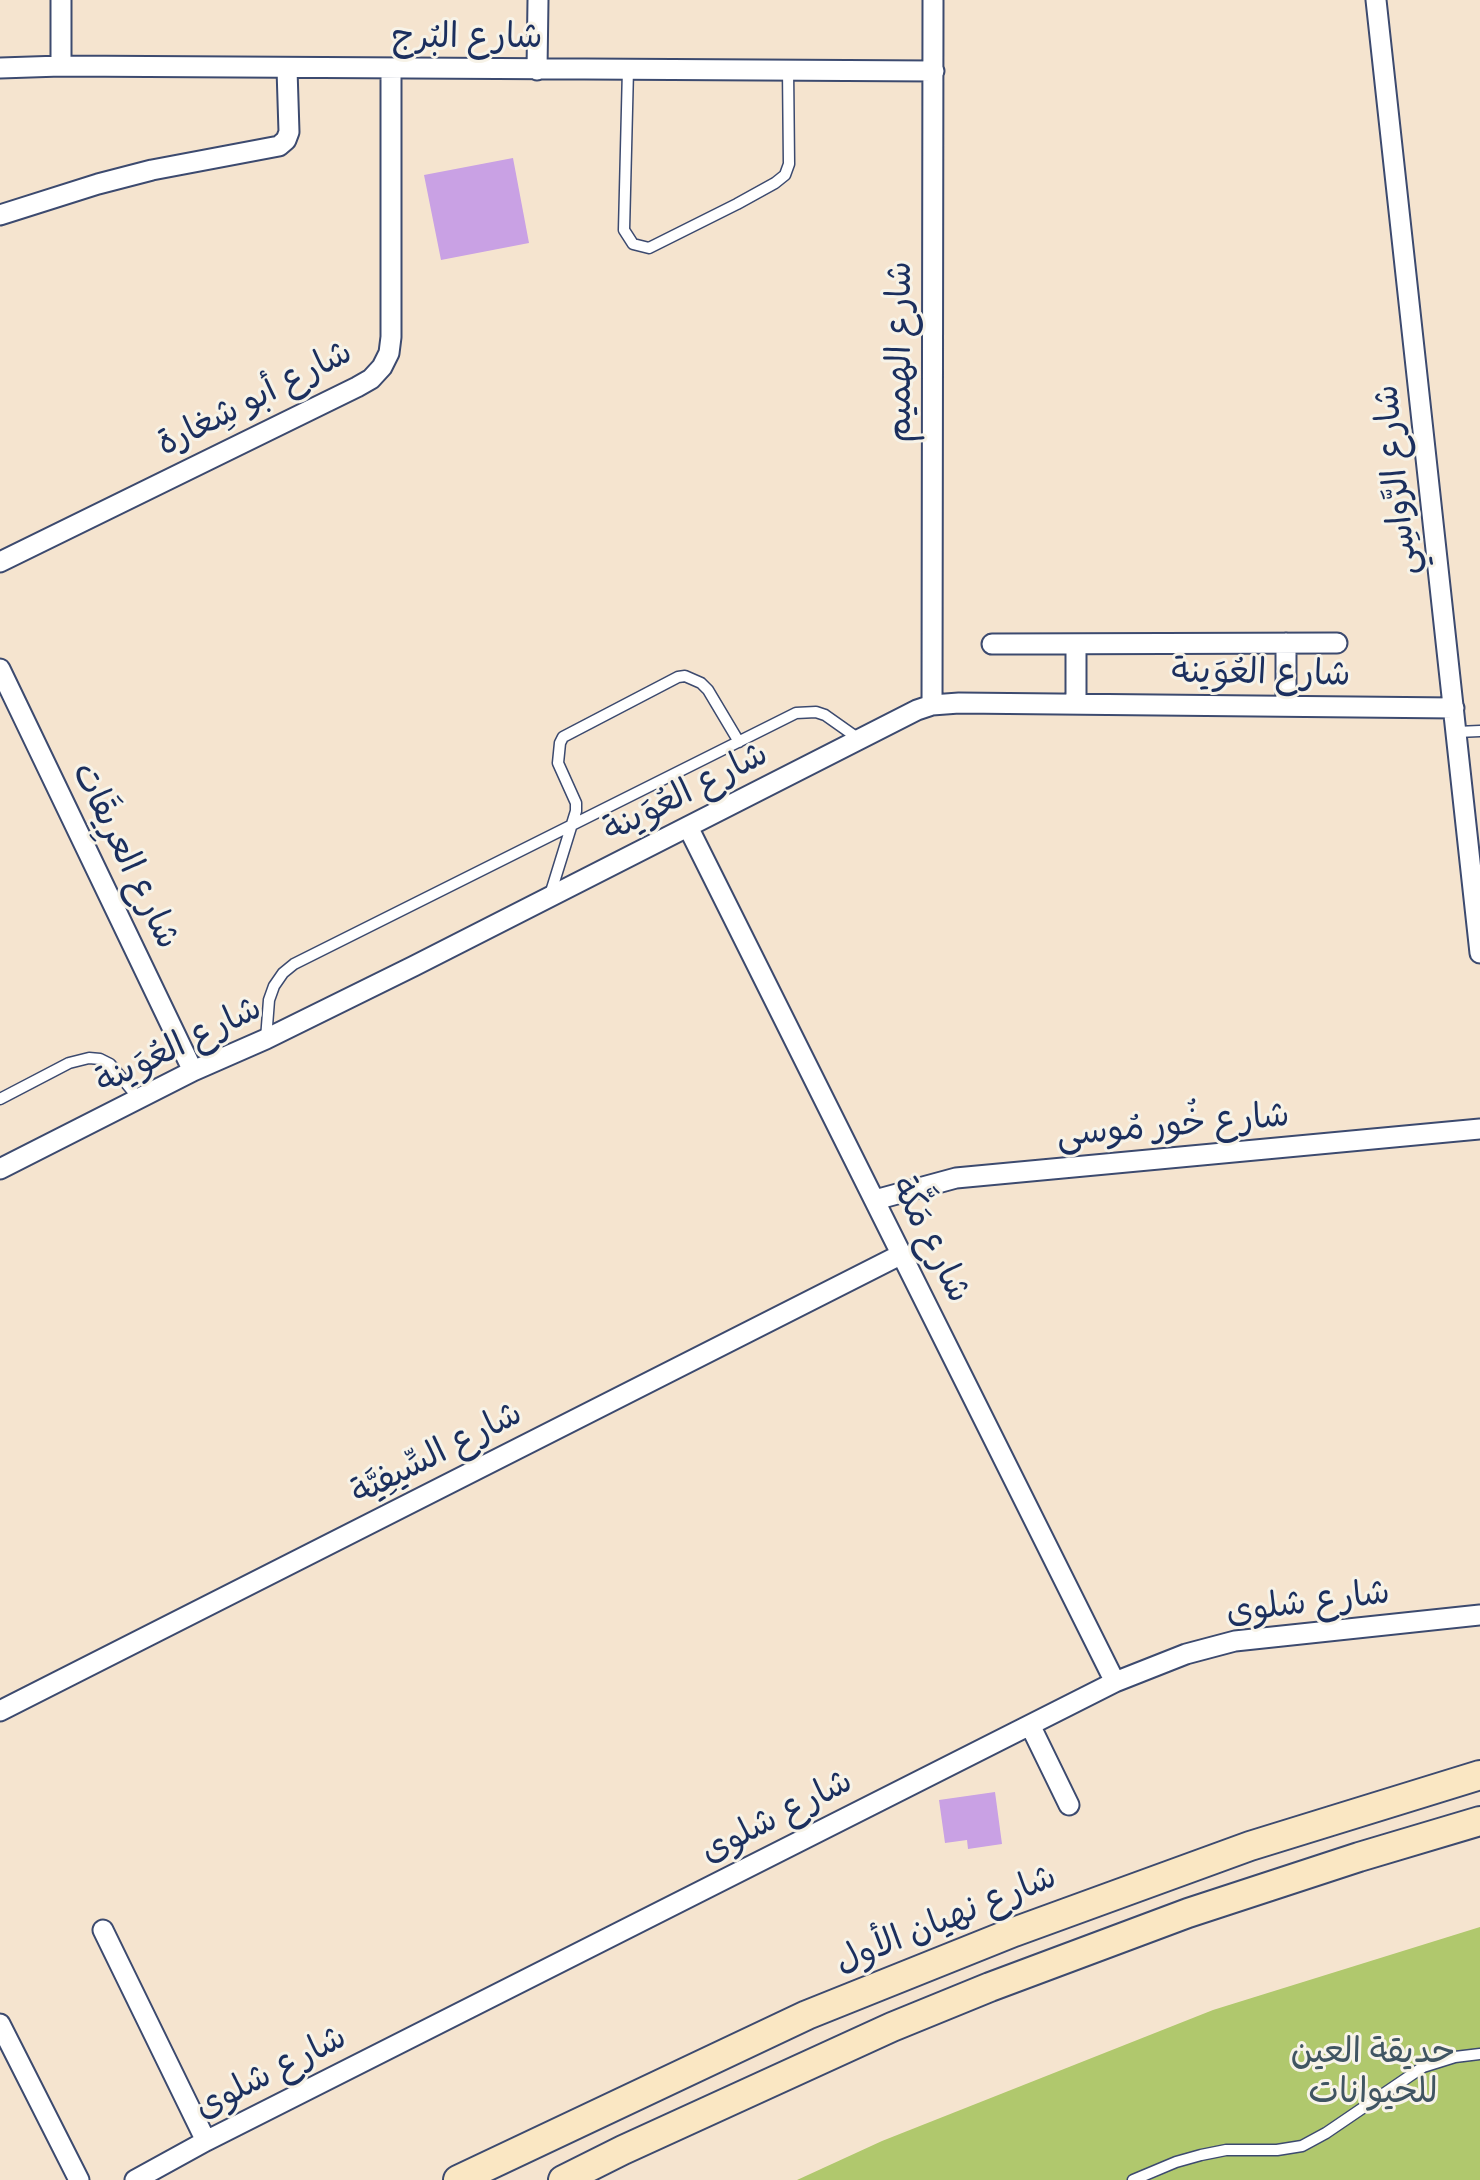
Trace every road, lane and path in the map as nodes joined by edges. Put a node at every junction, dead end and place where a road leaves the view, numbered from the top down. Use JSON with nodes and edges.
{"nodes":[{"id":1,"x":61,"y":0,"type":"edge"},
{"id":2,"x":538,"y":0,"type":"edge"},
{"id":3,"x":933,"y":0,"type":"edge"},
{"id":4,"x":1376,"y":0,"type":"edge"},
{"id":5,"x":61,"y":66,"type":"junction"},
{"id":6,"x":0,"y":68,"type":"edge"},
{"id":7,"x":287,"y":68,"type":"junction"},
{"id":8,"x":391,"y":69,"type":"junction"},
{"id":9,"x":628,"y":69,"type":"junction"},
{"id":10,"x":788,"y":69,"type":"junction"},
{"id":11,"x":537,"y":70,"type":"junction"},
{"id":12,"x":933,"y":71,"type":"junction"},
{"id":13,"x":0,"y":215,"type":"edge"},
{"id":14,"x":0,"y":562,"type":"edge"},
{"id":15,"x":1286,"y":643,"type":"junction"},
{"id":16,"x":1337,"y":643,"type":"dead end"},
{"id":17,"x":992,"y":644,"type":"dead end"},
{"id":18,"x":1076,"y":644,"type":"junction"},
{"id":19,"x":0,"y":669,"type":"edge"},
{"id":20,"x":1076,"y":704,"type":"junction"},
{"id":21,"x":932,"y":705,"type":"junction"},
{"id":22,"x":1286,"y":706,"type":"junction"},
{"id":23,"x":1454,"y":708,"type":"junction"},
{"id":24,"x":1480,"y":731,"type":"edge"},
{"id":25,"x":1457,"y":732,"type":"junction"},
{"id":26,"x":859,"y":740,"type":"junction"},
{"id":27,"x":739,"y":742,"type":"junction"},
{"id":28,"x":573,"y":825,"type":"junction"},
{"id":29,"x":688,"y":827,"type":"junction"},
{"id":30,"x":549,"y":898,"type":"junction"},
{"id":31,"x":1480,"y":953,"type":"edge"},
{"id":32,"x":266,"y":1040,"type":"junction"},
{"id":33,"x":193,"y":1071,"type":"junction"},
{"id":34,"x":0,"y":1099,"type":"edge"},
{"id":35,"x":140,"y":1100,"type":"junction"},
{"id":36,"x":1480,"y":1129,"type":"edge"},
{"id":37,"x":0,"y":1169,"type":"edge"},
{"id":38,"x":875,"y":1200,"type":"junction"},
{"id":39,"x":902,"y":1254,"type":"junction"},
{"id":40,"x":1480,"y":1615,"type":"edge"},
{"id":41,"x":1115,"y":1682,"type":"junction"},
{"id":42,"x":0,"y":1711,"type":"edge"},
{"id":43,"x":1030,"y":1725,"type":"junction"},
{"id":44,"x":1480,"y":1775,"type":"edge"},
{"id":45,"x":1069,"y":1805,"type":"dead end"},
{"id":46,"x":1480,"y":1821,"type":"edge"},
{"id":47,"x":103,"y":1930,"type":"dead end"},
{"id":48,"x":0,"y":2024,"type":"edge"},
{"id":49,"x":1480,"y":2054,"type":"edge"},
{"id":50,"x":206,"y":2141,"type":"junction"},
{"id":51,"x":79,"y":2180,"type":"edge"},
{"id":52,"x":135,"y":2180,"type":"edge"},
{"id":53,"x":458,"y":2180,"type":"edge"},
{"id":54,"x":563,"y":2180,"type":"edge"},
{"id":55,"x":1133,"y":2180,"type":"edge"}],
"edges":[{"from":1,"to":5,"type":"street"},
{"from":2,"to":11,"type":"street"},
{"from":3,"to":12,"type":"street","name":"شارع الهميم"},
{"from":4,"to":23,"type":"street","name":"شارع الرَّواسِي"},
{"from":5,"to":6,"type":"street","name":"شارع البُرج"},
{"from":5,"to":7,"type":"street","name":"شارع البُرج"},
{"from":7,"to":8,"type":"street","name":"شارع البُرج"},
{"from":7,"to":13,"type":"street"},
{"from":8,"to":11,"type":"street","name":"شارع البُرج"},
{"from":8,"to":14,"type":"street","name":"شارع أبو شِغارة"},
{"from":9,"to":10,"type":"street","name":"شارع البُرج"},
{"from":9,"to":10,"type":"lane"},
{"from":9,"to":11,"type":"street","name":"شارع البُرج"},
{"from":10,"to":12,"type":"street","name":"شارع البُرج"},
{"from":12,"to":21,"type":"street","name":"شارع الهميم"},
{"from":15,"to":16,"type":"street"},
{"from":15,"to":18,"type":"street"},
{"from":15,"to":22,"type":"street"},
{"from":17,"to":18,"type":"street"},
{"from":18,"to":20,"type":"street"},
{"from":19,"to":33,"type":"street","name":"شارع العرِيقَات"},
{"from":20,"to":21,"type":"street","name":"شارع العُوَينة"},
{"from":20,"to":22,"type":"street","name":"شارع العُوَينة"},
{"from":21,"to":26,"type":"street","name":"شارع العُوَينة"},
{"from":22,"to":23,"type":"street","name":"شارع العُوَينة"},
{"from":23,"to":25,"type":"street","name":"شارع الرَّواسِي"},
{"from":24,"to":25,"type":"lane"},
{"from":25,"to":31,"type":"street","name":"شارع الرَّواسِي"},
{"from":26,"to":27,"type":"lane"},
{"from":26,"to":29,"type":"street","name":"شارع العُوَينة"},
{"from":27,"to":28,"type":"lane"},
{"from":27,"to":28,"type":"lane"},
{"from":28,"to":30,"type":"lane"},
{"from":28,"to":32,"type":"lane"},
{"from":29,"to":30,"type":"street","name":"شارع العُوَينة"},
{"from":29,"to":38,"type":"street","name":"شارع مَكَّة"},
{"from":30,"to":32,"type":"street","name":"شارع العُوَينة"},
{"from":32,"to":33,"type":"street","name":"شارع العُوَينة"},
{"from":33,"to":35,"type":"street","name":"شارع العُوَينة"},
{"from":34,"to":35,"type":"lane"},
{"from":35,"to":37,"type":"street","name":"شارع العُوَينة"},
{"from":36,"to":38,"type":"street","name":"شارع خُور مُوسى"},
{"from":38,"to":39,"type":"street","name":"شارع مَكَّة"},
{"from":39,"to":41,"type":"street","name":"شارع مَكَّة"},
{"from":39,"to":42,"type":"street","name":"شارع السِّيفِيَّة"},
{"from":40,"to":41,"type":"street","name":"شارع شلوى"},
{"from":41,"to":43,"type":"street","name":"شارع شلوى"},
{"from":43,"to":45,"type":"street"},
{"from":43,"to":50,"type":"street","name":"شارع شلوى"},
{"from":44,"to":53,"type":"main road","name":"شارع نهيان الأول"},
{"from":46,"to":54,"type":"main road"},
{"from":47,"to":50,"type":"street"},
{"from":48,"to":51,"type":"street"},
{"from":49,"to":55,"type":"lane"},
{"from":50,"to":52,"type":"street","name":"شارع شلوى"}]}
